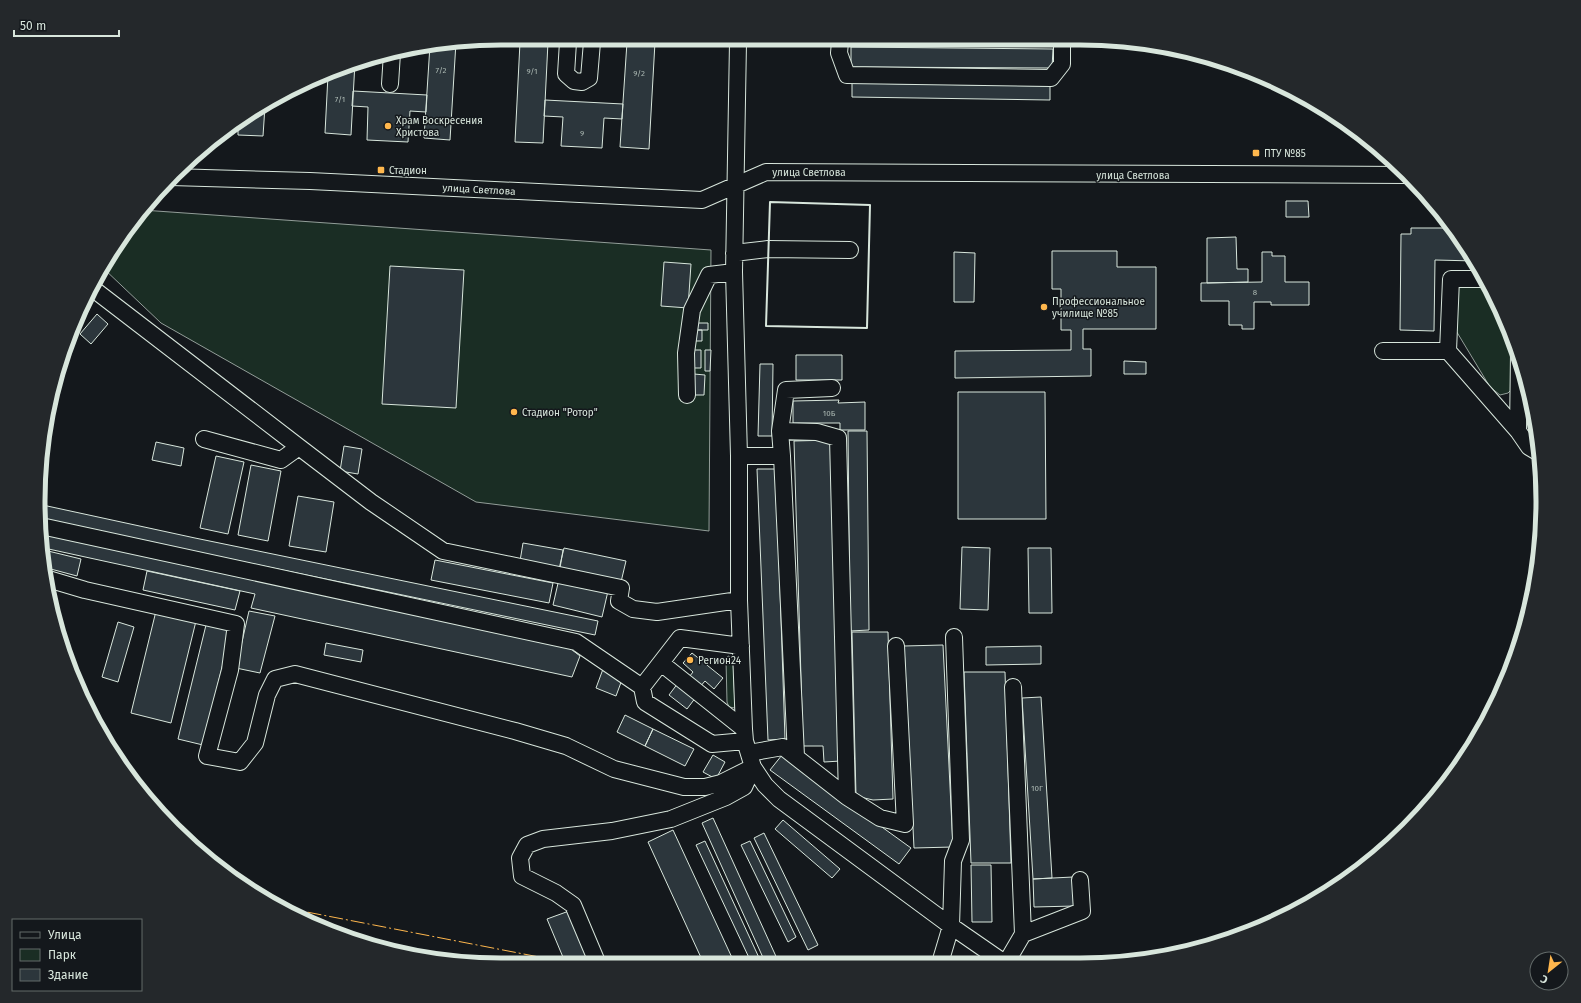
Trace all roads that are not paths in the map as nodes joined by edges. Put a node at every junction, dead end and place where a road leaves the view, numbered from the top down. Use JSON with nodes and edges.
{"nodes":[{"id":1,"x":568,"y":45,"type":"edge"},
{"id":2,"x":592,"y":45,"type":"edge"},
{"id":3,"x":738,"y":45,"type":"edge"},
{"id":4,"x":840,"y":45,"type":"edge"},
{"id":5,"x":1062,"y":45,"type":"edge"},
{"id":6,"x":392,"y":59,"type":"edge"},
{"id":7,"x":390,"y":84,"type":"dead end"},
{"id":8,"x":1398,"y":175,"type":"edge"},
{"id":9,"x":181,"y":177,"type":"edge"},
{"id":10,"x":734,"y":187,"type":"junction"},
{"id":11,"x":850,"y":250,"type":"dead end"},
{"id":12,"x":734,"y":253,"type":"junction"},
{"id":13,"x":734,"y":272,"type":"junction"},
{"id":14,"x":1478,"y":279,"type":"edge"},
{"id":15,"x":96,"y":291,"type":"edge"},
{"id":16,"x":1448,"y":351,"type":"junction"},
{"id":17,"x":1383,"y":352,"type":"dead end"},
{"id":18,"x":1519,"y":378,"type":"edge"},
{"id":19,"x":832,"y":388,"type":"dead end"},
{"id":20,"x":687,"y":395,"type":"dead end"},
{"id":21,"x":780,"y":431,"type":"junction"},
{"id":22,"x":1518,"y":431,"type":"junction"},
{"id":23,"x":204,"y":439,"type":"dead end"},
{"id":24,"x":299,"y":447,"type":"junction"},
{"id":25,"x":1533,"y":449,"type":"edge"},
{"id":26,"x":739,"y":456,"type":"junction"},
{"id":27,"x":782,"y":456,"type":"junction"},
{"id":28,"x":46,"y":527,"type":"edge"},
{"id":29,"x":52,"y":580,"type":"edge"},
{"id":30,"x":739,"y":600,"type":"junction"},
{"id":31,"x":954,"y":637,"type":"dead end"},
{"id":32,"x":741,"y":646,"type":"junction"},
{"id":33,"x":896,"y":646,"type":"dead end"},
{"id":34,"x":661,"y":663,"type":"junction"},
{"id":35,"x":642,"y":687,"type":"junction"},
{"id":36,"x":1013,"y":687,"type":"dead end"},
{"id":37,"x":748,"y":748,"type":"junction"},
{"id":38,"x":796,"y":756,"type":"junction"},
{"id":39,"x":847,"y":797,"type":"junction"},
{"id":40,"x":1080,"y":880,"type":"dead end"},
{"id":41,"x":950,"y":926,"type":"junction"},
{"id":42,"x":1023,"y":934,"type":"junction"},
{"id":43,"x":595,"y":958,"type":"edge"},
{"id":44,"x":941,"y":958,"type":"edge"},
{"id":45,"x":998,"y":958,"type":"edge"},
{"id":46,"x":1009,"y":958,"type":"edge"}],
"edges":[{"from":1,"to":2,"type":"street"},
{"from":3,"to":10,"type":"street"},
{"from":4,"to":5,"type":"street"},
{"from":6,"to":7,"type":"street"},
{"from":8,"to":10,"type":"street","name":"улица Светлова"},
{"from":9,"to":10,"type":"street","name":"улица Светлова"},
{"from":10,"to":12,"type":"street"},
{"from":11,"to":12,"type":"street"},
{"from":12,"to":13,"type":"street"},
{"from":13,"to":20,"type":"street"},
{"from":13,"to":26,"type":"street"},
{"from":14,"to":16,"type":"street"},
{"from":15,"to":24,"type":"street"},
{"from":16,"to":17,"type":"street"},
{"from":16,"to":22,"type":"street"},
{"from":18,"to":22,"type":"street"},
{"from":19,"to":21,"type":"street"},
{"from":21,"to":27,"type":"street"},
{"from":21,"to":39,"type":"street"},
{"from":22,"to":25,"type":"street"},
{"from":23,"to":24,"type":"street"},
{"from":24,"to":30,"type":"street"},
{"from":26,"to":27,"type":"street"},
{"from":26,"to":30,"type":"street"},
{"from":27,"to":38,"type":"street"},
{"from":28,"to":35,"type":"street"},
{"from":29,"to":37,"type":"street"},
{"from":30,"to":32,"type":"street"},
{"from":31,"to":41,"type":"street"},
{"from":32,"to":34,"type":"street"},
{"from":32,"to":37,"type":"street"},
{"from":33,"to":39,"type":"street"},
{"from":34,"to":35,"type":"street"},
{"from":34,"to":37,"type":"street"},
{"from":35,"to":37,"type":"street"},
{"from":36,"to":42,"type":"street"},
{"from":37,"to":38,"type":"street"},
{"from":37,"to":41,"type":"street"},
{"from":37,"to":43,"type":"street"},
{"from":38,"to":39,"type":"street"},
{"from":40,"to":42,"type":"street"},
{"from":41,"to":44,"type":"street"},
{"from":41,"to":45,"type":"street"},
{"from":42,"to":46,"type":"street"}]}
